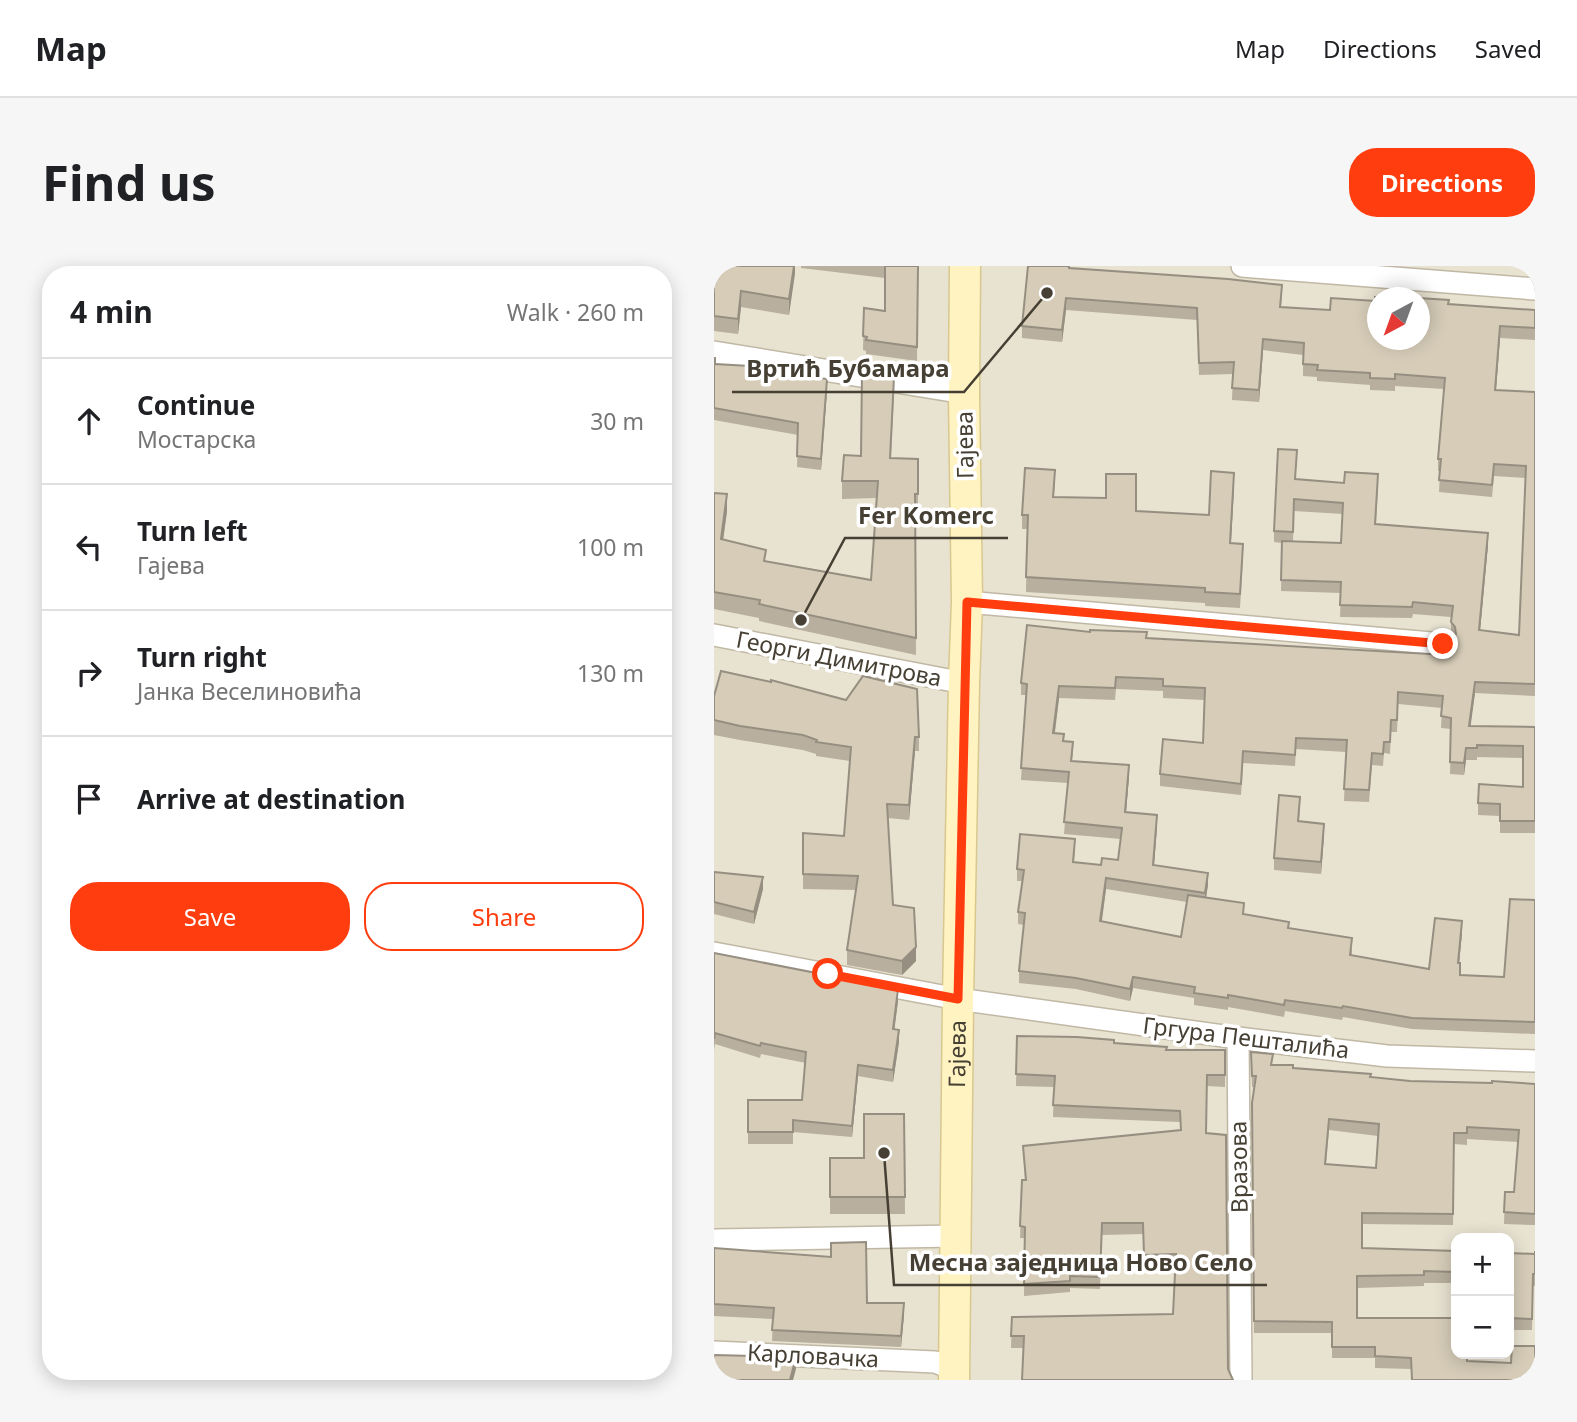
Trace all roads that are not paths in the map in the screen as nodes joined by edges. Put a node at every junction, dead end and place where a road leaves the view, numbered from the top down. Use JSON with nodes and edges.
{"nodes":[{"id":1,"x":965,"y":266,"type":"edge"},
{"id":2,"x":1242,"y":266,"type":"edge"},
{"id":3,"x":1488,"y":275,"type":"edge"},
{"id":4,"x":1535,"y":289,"type":"edge"},
{"id":5,"x":714,"y":352,"type":"edge"},
{"id":6,"x":964,"y":393,"type":"junction"},
{"id":7,"x":967,"y":602,"type":"junction"},
{"id":8,"x":714,"y":635,"type":"edge"},
{"id":9,"x":1443,"y":644,"type":"dead end"},
{"id":10,"x":964,"y":683,"type":"junction"},
{"id":11,"x":714,"y":953,"type":"edge"},
{"id":12,"x":958,"y":999,"type":"junction"},
{"id":13,"x":1238,"y":1038,"type":"junction"},
{"id":14,"x":1535,"y":1061,"type":"edge"},
{"id":15,"x":957,"y":1236,"type":"junction"},
{"id":16,"x":714,"y":1240,"type":"edge"},
{"id":17,"x":714,"y":1352,"type":"edge"},
{"id":18,"x":953,"y":1375,"type":"edge"},
{"id":19,"x":1241,"y":1380,"type":"edge"}],
"edges":[{"from":1,"to":6,"type":"street","name":"Гајева"},
{"from":2,"to":3,"type":"street"},
{"from":3,"to":4,"type":"street"},
{"from":5,"to":6,"type":"street"},
{"from":6,"to":7,"type":"street","name":"Гајева"},
{"from":7,"to":9,"type":"street"},
{"from":7,"to":10,"type":"street","name":"Гајева"},
{"from":8,"to":10,"type":"street","name":"Георги Димитрова"},
{"from":10,"to":12,"type":"street","name":"Гајева"},
{"from":11,"to":12,"type":"street","name":"Гргура Пешталића"},
{"from":12,"to":13,"type":"street","name":"Гргура Пешталића"},
{"from":12,"to":15,"type":"street","name":"Гајева"},
{"from":13,"to":14,"type":"street","name":"Гргура Пешталића"},
{"from":13,"to":19,"type":"street","name":"Вразова"},
{"from":15,"to":16,"type":"street"},
{"from":15,"to":18,"type":"street","name":"Гајева"},
{"from":17,"to":18,"type":"street","name":"Карловачка"}]}
